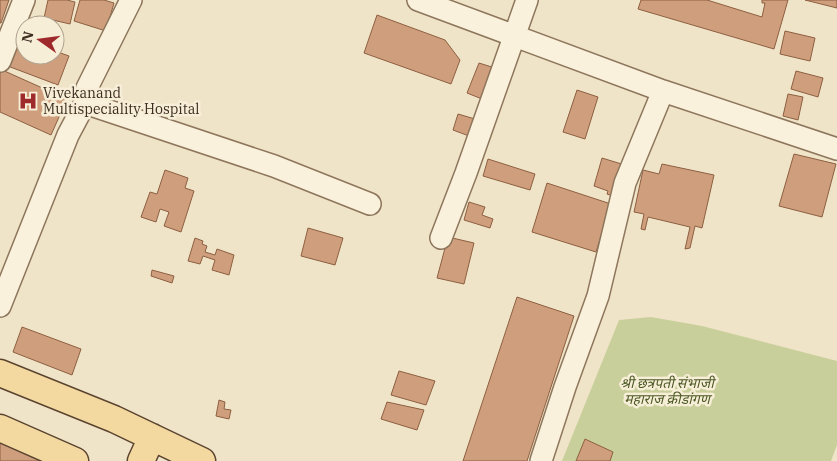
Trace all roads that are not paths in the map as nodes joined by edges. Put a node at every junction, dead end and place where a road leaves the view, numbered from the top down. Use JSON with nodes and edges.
{"nodes":[{"id":1,"x":24,"y":0,"type":"edge"},
{"id":2,"x":131,"y":0,"type":"edge"},
{"id":3,"x":418,"y":0,"type":"edge"},
{"id":4,"x":527,"y":0,"type":"edge"},
{"id":5,"x":515,"y":36,"type":"junction"},
{"id":6,"x":0,"y":61,"type":"edge"},
{"id":7,"x":663,"y":91,"type":"junction"},
{"id":8,"x":85,"y":102,"type":"junction"},
{"id":9,"x":837,"y":150,"type":"edge"},
{"id":10,"x":370,"y":204,"type":"dead end"},
{"id":11,"x":441,"y":238,"type":"dead end"},
{"id":12,"x":0,"y":306,"type":"edge"},
{"id":13,"x":0,"y":373,"type":"edge"},
{"id":14,"x":0,"y":428,"type":"edge"},
{"id":15,"x":152,"y":437,"type":"junction"},
{"id":16,"x":75,"y":461,"type":"edge"},
{"id":17,"x":141,"y":461,"type":"edge"},
{"id":18,"x":202,"y":461,"type":"edge"},
{"id":19,"x":541,"y":461,"type":"edge"}],
"edges":[{"from":1,"to":6,"type":"street"},
{"from":2,"to":8,"type":"street"},
{"from":3,"to":5,"type":"street"},
{"from":4,"to":5,"type":"street"},
{"from":5,"to":7,"type":"street"},
{"from":5,"to":11,"type":"street"},
{"from":7,"to":9,"type":"street"},
{"from":7,"to":19,"type":"street"},
{"from":8,"to":10,"type":"street"},
{"from":8,"to":12,"type":"street"},
{"from":13,"to":15,"type":"main road"},
{"from":14,"to":16,"type":"main road"},
{"from":15,"to":17,"type":"main road"},
{"from":15,"to":18,"type":"main road"}]}
